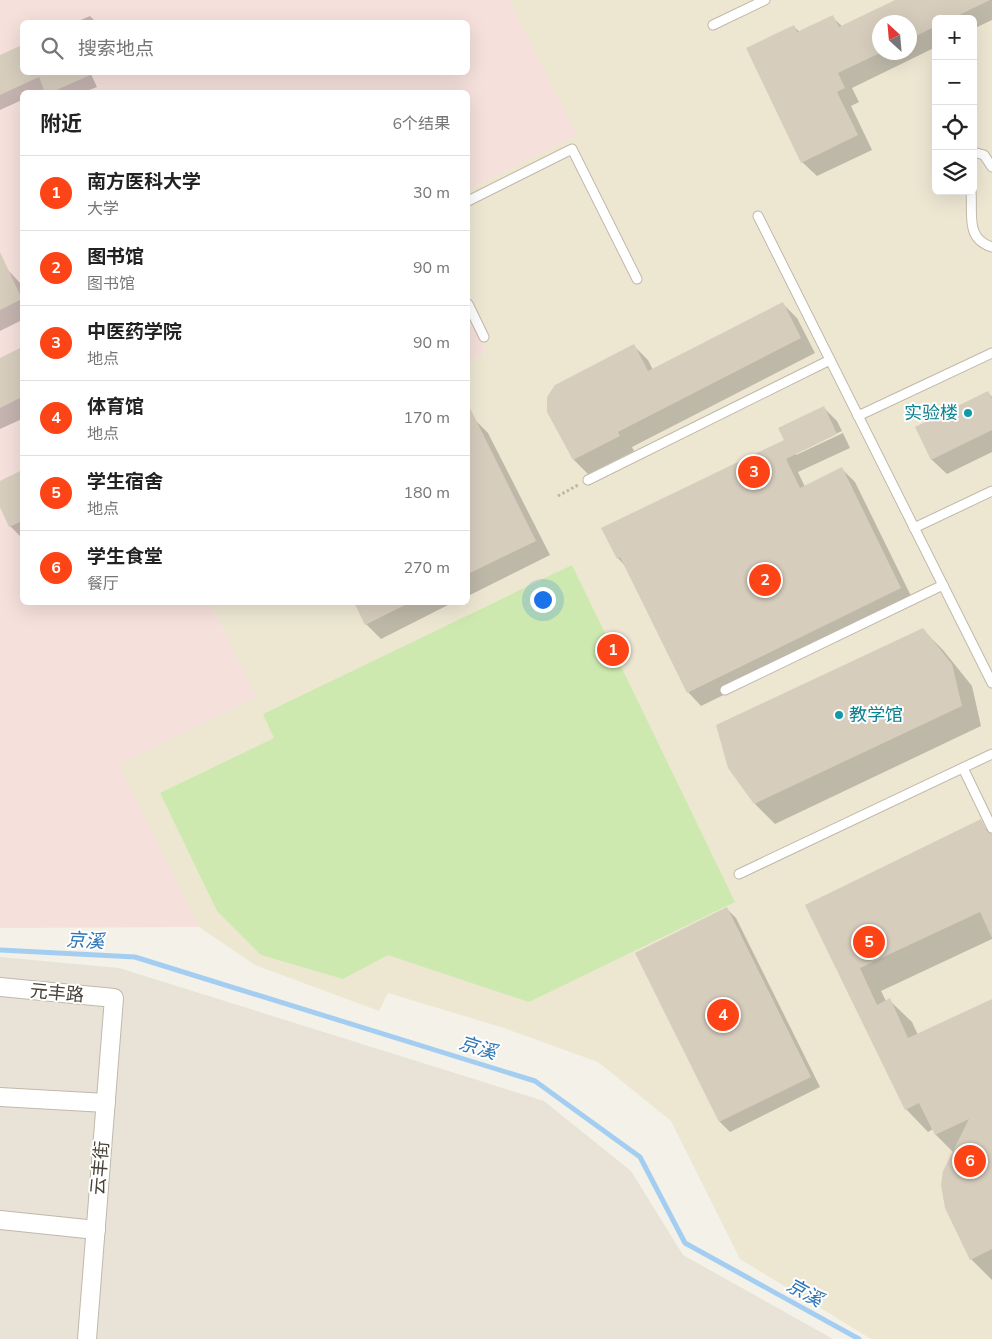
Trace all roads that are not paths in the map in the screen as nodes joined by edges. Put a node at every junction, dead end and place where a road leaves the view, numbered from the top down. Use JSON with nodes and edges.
{"nodes":[{"id":1,"x":765,"y":0,"type":"edge"},
{"id":2,"x":713,"y":25,"type":"dead end"},
{"id":3,"x":977,"y":153,"type":"edge"},
{"id":4,"x":992,"y":167,"type":"edge"},
{"id":5,"x":972,"y":195,"type":"edge"},
{"id":6,"x":470,"y":200,"type":"edge"},
{"id":7,"x":758,"y":216,"type":"dead end"},
{"id":8,"x":992,"y":247,"type":"edge"},
{"id":9,"x":637,"y":279,"type":"dead end"},
{"id":10,"x":470,"y":308,"type":"edge"},
{"id":11,"x":484,"y":336,"type":"dead end"},
{"id":12,"x":992,"y":353,"type":"edge"},
{"id":13,"x":830,"y":360,"type":"junction"},
{"id":14,"x":858,"y":416,"type":"junction"},
{"id":15,"x":588,"y":480,"type":"road end"},
{"id":16,"x":992,"y":491,"type":"edge"},
{"id":17,"x":914,"y":528,"type":"junction"},
{"id":18,"x":943,"y":585,"type":"junction"},
{"id":19,"x":992,"y":683,"type":"edge"},
{"id":20,"x":725,"y":690,"type":"dead end"},
{"id":21,"x":992,"y":754,"type":"edge"},
{"id":22,"x":962,"y":768,"type":"junction"},
{"id":23,"x":992,"y":828,"type":"edge"},
{"id":24,"x":739,"y":874,"type":"dead end"},
{"id":25,"x":0,"y":987,"type":"edge"},
{"id":26,"x":114,"y":998,"type":"joint"},
{"id":27,"x":0,"y":1097,"type":"edge"},
{"id":28,"x":106,"y":1103,"type":"junction"},
{"id":29,"x":0,"y":1220,"type":"edge"},
{"id":30,"x":96,"y":1230,"type":"junction"},
{"id":31,"x":87,"y":1339,"type":"edge"}],
"edges":[{"from":1,"to":2,"type":"lane"},
{"from":3,"to":4,"type":"lane"},
{"from":5,"to":8,"type":"lane"},
{"from":6,"to":9,"type":"lane"},
{"from":7,"to":13,"type":"lane"},
{"from":10,"to":11,"type":"lane"},
{"from":12,"to":14,"type":"lane"},
{"from":13,"to":14,"type":"lane"},
{"from":13,"to":15,"type":"lane"},
{"from":14,"to":17,"type":"lane"},
{"from":16,"to":17,"type":"lane"},
{"from":17,"to":18,"type":"lane"},
{"from":18,"to":19,"type":"lane"},
{"from":18,"to":20,"type":"lane"},
{"from":21,"to":22,"type":"lane"},
{"from":22,"to":23,"type":"lane"},
{"from":22,"to":24,"type":"lane"},
{"from":25,"to":26,"type":"street","name":"元丰路"},
{"from":26,"to":28,"type":"street","name":"云丰街"},
{"from":27,"to":28,"type":"street"},
{"from":28,"to":30,"type":"street","name":"云丰街"},
{"from":29,"to":30,"type":"street"},
{"from":30,"to":31,"type":"street","name":"云丰街"}]}
